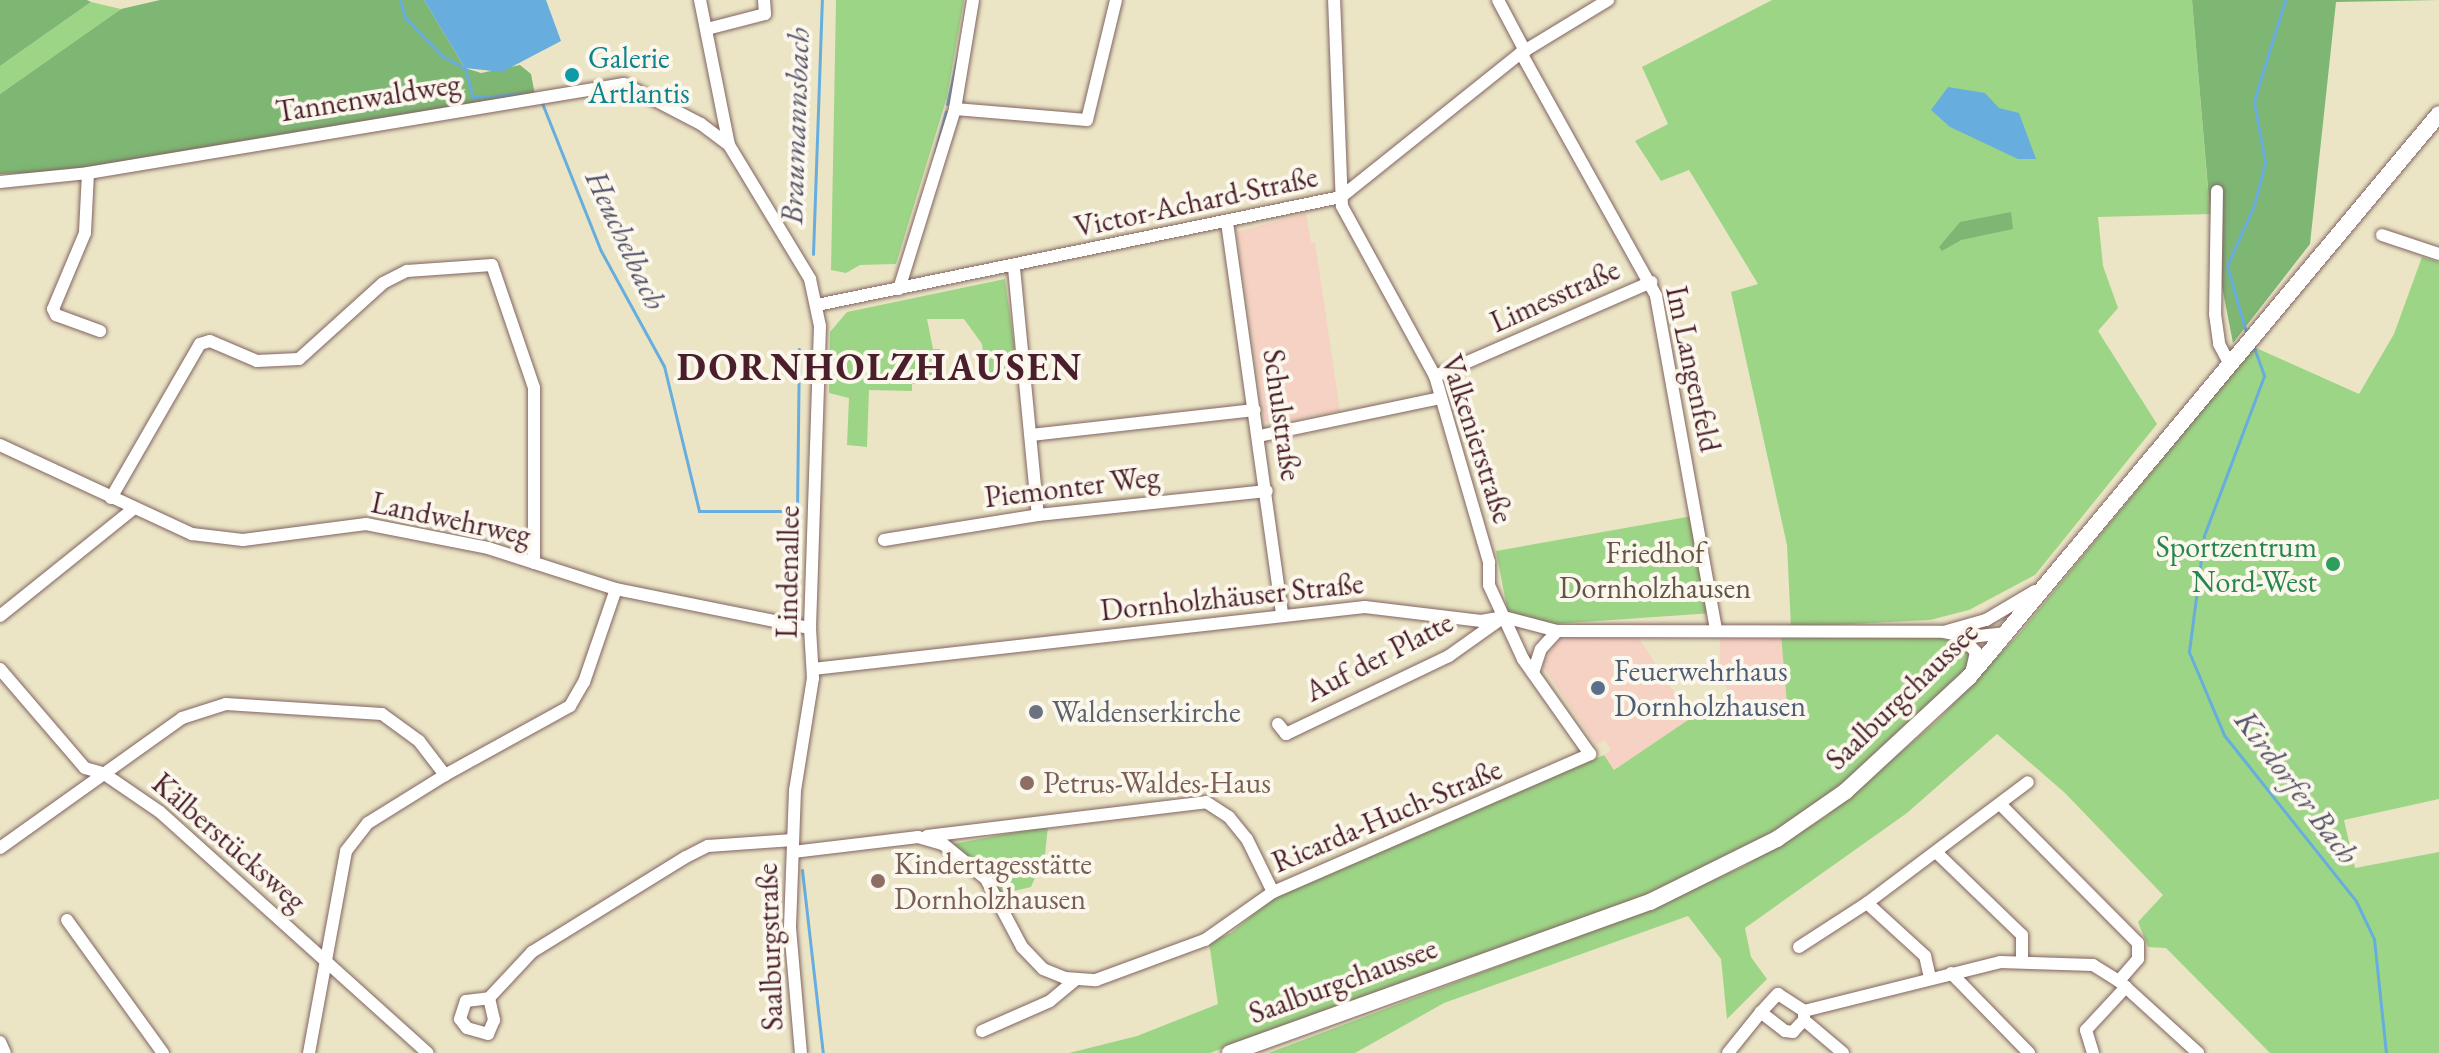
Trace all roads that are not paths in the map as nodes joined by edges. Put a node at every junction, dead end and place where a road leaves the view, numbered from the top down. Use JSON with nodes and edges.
{"nodes":[{"id":1,"x":700,"y":0,"type":"edge"},
{"id":2,"x":764,"y":0,"type":"edge"},
{"id":3,"x":973,"y":0,"type":"edge"},
{"id":4,"x":1116,"y":0,"type":"edge"},
{"id":5,"x":1334,"y":0,"type":"edge"},
{"id":6,"x":1498,"y":0,"type":"edge"},
{"id":7,"x":1608,"y":0,"type":"edge"},
{"id":8,"x":707,"y":29,"type":"junction"},
{"id":9,"x":1523,"y":52,"type":"junction"},
{"id":10,"x":955,"y":109,"type":"junction"},
{"id":11,"x":2439,"y":114,"type":"edge"},
{"id":12,"x":729,"y":145,"type":"junction"},
{"id":13,"x":88,"y":173,"type":"junction"},
{"id":14,"x":0,"y":182,"type":"edge"},
{"id":15,"x":2217,"y":191,"type":"dead end"},
{"id":16,"x":1341,"y":197,"type":"junction"},
{"id":17,"x":1227,"y":222,"type":"junction"},
{"id":18,"x":2382,"y":235,"type":"dead end"},
{"id":19,"x":2439,"y":254,"type":"edge"},
{"id":20,"x":1014,"y":268,"type":"junction"},
{"id":21,"x":1651,"y":282,"type":"junction"},
{"id":22,"x":899,"y":289,"type":"junction"},
{"id":23,"x":817,"y":305,"type":"junction"},
{"id":24,"x":100,"y":331,"type":"dead end"},
{"id":25,"x":2230,"y":365,"type":"junction"},
{"id":26,"x":1435,"y":376,"type":"junction"},
{"id":27,"x":1441,"y":398,"type":"junction"},
{"id":28,"x":1255,"y":410,"type":"junction"},
{"id":29,"x":1031,"y":435,"type":"junction"},
{"id":30,"x":1259,"y":436,"type":"junction"},
{"id":31,"x":0,"y":445,"type":"edge"},
{"id":32,"x":1267,"y":491,"type":"junction"},
{"id":33,"x":111,"y":498,"type":"junction"},
{"id":34,"x":133,"y":509,"type":"junction"},
{"id":35,"x":1038,"y":515,"type":"junction"},
{"id":36,"x":884,"y":540,"type":"dead end"},
{"id":37,"x":534,"y":563,"type":"junction"},
{"id":38,"x":2059,"y":572,"type":"junction"},
{"id":39,"x":616,"y":589,"type":"junction"},
{"id":40,"x":1282,"y":615,"type":"junction"},
{"id":41,"x":0,"y":616,"type":"edge"},
{"id":42,"x":1504,"y":617,"type":"junction"},
{"id":43,"x":810,"y":628,"type":"junction"},
{"id":44,"x":2011,"y":628,"type":"junction"},
{"id":45,"x":1557,"y":631,"type":"junction"},
{"id":46,"x":1716,"y":631,"type":"junction"},
{"id":47,"x":1944,"y":632,"type":"junction"},
{"id":48,"x":1961,"y":636,"type":"junction"},
{"id":49,"x":0,"y":669,"type":"edge"},
{"id":50,"x":813,"y":669,"type":"junction"},
{"id":51,"x":1533,"y":673,"type":"junction"},
{"id":52,"x":1969,"y":677,"type":"junction"},
{"id":53,"x":1278,"y":724,"type":"dead end"},
{"id":54,"x":1590,"y":754,"type":"joint"},
{"id":55,"x":103,"y":773,"type":"junction"},
{"id":56,"x":445,"y":775,"type":"junction"},
{"id":57,"x":2028,"y":782,"type":"dead end"},
{"id":58,"x":2001,"y":805,"type":"junction"},
{"id":59,"x":918,"y":837,"type":"junction"},
{"id":60,"x":793,"y":846,"type":"junction"},
{"id":61,"x":0,"y":848,"type":"edge"},
{"id":62,"x":1937,"y":853,"type":"junction"},
{"id":63,"x":1273,"y":892,"type":"junction"},
{"id":64,"x":1867,"y":903,"type":"junction"},
{"id":65,"x":67,"y":920,"type":"dead end"},
{"id":66,"x":1799,"y":947,"type":"dead end"},
{"id":67,"x":2022,"y":961,"type":"junction"},
{"id":68,"x":325,"y":963,"type":"junction"},
{"id":69,"x":1951,"y":973,"type":"junction"},
{"id":70,"x":1930,"y":978,"type":"junction"},
{"id":71,"x":1075,"y":980,"type":"junction"},
{"id":72,"x":2123,"y":984,"type":"junction"},
{"id":73,"x":489,"y":998,"type":"dead end"},
{"id":74,"x":1761,"y":1012,"type":"junction"},
{"id":75,"x":1804,"y":1016,"type":"junction"},
{"id":76,"x":982,"y":1031,"type":"dead end"},
{"id":77,"x":0,"y":1042,"type":"edge"},
{"id":78,"x":5,"y":1053,"type":"edge"},
{"id":79,"x":163,"y":1053,"type":"edge"},
{"id":80,"x":309,"y":1053,"type":"edge"},
{"id":81,"x":428,"y":1053,"type":"edge"},
{"id":82,"x":801,"y":1053,"type":"edge"},
{"id":83,"x":1230,"y":1053,"type":"edge"},
{"id":84,"x":1728,"y":1053,"type":"edge"},
{"id":85,"x":1843,"y":1053,"type":"edge"},
{"id":86,"x":2029,"y":1053,"type":"edge"},
{"id":87,"x":2093,"y":1053,"type":"edge"},
{"id":88,"x":2198,"y":1053,"type":"edge"}],
"edges":[{"from":1,"to":8,"type":"street"},
{"from":2,"to":8,"type":"street"},
{"from":3,"to":10,"type":"street"},
{"from":4,"to":10,"type":"street"},
{"from":5,"to":16,"type":"street"},
{"from":6,"to":9,"type":"street","name":"Im Langenfeld"},
{"from":7,"to":9,"type":"street","name":"Victor-Achard-Straße"},
{"from":8,"to":12,"type":"street"},
{"from":9,"to":16,"type":"street","name":"Victor-Achard-Straße"},
{"from":9,"to":21,"type":"street","name":"Im Langenfeld"},
{"from":10,"to":22,"type":"street"},
{"from":11,"to":25,"type":"main road","name":"Saalburgchaussee"},
{"from":12,"to":13,"type":"street","name":"Tannenwaldweg"},
{"from":12,"to":23,"type":"street"},
{"from":13,"to":14,"type":"street","name":"Tannenwaldweg"},
{"from":13,"to":24,"type":"street"},
{"from":15,"to":25,"type":"street"},
{"from":16,"to":17,"type":"street","name":"Victor-Achard-Straße"},
{"from":16,"to":26,"type":"street","name":"Valkenierstraße"},
{"from":17,"to":20,"type":"street","name":"Victor-Achard-Straße"},
{"from":17,"to":28,"type":"street","name":"Schulstraße"},
{"from":18,"to":19,"type":"street"},
{"from":20,"to":22,"type":"street","name":"Victor-Achard-Straße"},
{"from":20,"to":29,"type":"street"},
{"from":21,"to":26,"type":"street","name":"Limesstraße"},
{"from":21,"to":46,"type":"street","name":"Im Langenfeld"},
{"from":22,"to":23,"type":"street","name":"Victor-Achard-Straße"},
{"from":23,"to":43,"type":"street","name":"Lindenallee"},
{"from":25,"to":38,"type":"main road","name":"Saalburgchaussee"},
{"from":26,"to":27,"type":"street","name":"Valkenierstraße"},
{"from":27,"to":30,"type":"street"},
{"from":27,"to":42,"type":"street","name":"Valkenierstraße"},
{"from":28,"to":29,"type":"street"},
{"from":28,"to":30,"type":"street","name":"Schulstraße"},
{"from":29,"to":35,"type":"street"},
{"from":30,"to":32,"type":"street","name":"Schulstraße"},
{"from":31,"to":33,"type":"street","name":"Landwehrweg"},
{"from":32,"to":35,"type":"street","name":"Piemonter Weg"},
{"from":32,"to":40,"type":"street","name":"Schulstraße"},
{"from":33,"to":34,"type":"street","name":"Landwehrweg"},
{"from":33,"to":37,"type":"street"},
{"from":34,"to":37,"type":"street","name":"Landwehrweg"},
{"from":34,"to":41,"type":"street"},
{"from":35,"to":36,"type":"street","name":"Piemonter Weg"},
{"from":37,"to":39,"type":"street","name":"Landwehrweg"},
{"from":38,"to":44,"type":"main road","name":"Saalburgchaussee"},
{"from":38,"to":47,"type":"street","name":"Dornholzhäuser Straße"},
{"from":39,"to":43,"type":"street","name":"Landwehrweg"},
{"from":39,"to":56,"type":"street"},
{"from":40,"to":42,"type":"street","name":"Dornholzhäuser Straße"},
{"from":40,"to":50,"type":"street","name":"Dornholzhäuser Straße"},
{"from":42,"to":45,"type":"street","name":"Dornholzhäuser Straße"},
{"from":42,"to":51,"type":"street","name":"Valkenierstraße"},
{"from":42,"to":53,"type":"street","name":"Auf der Platte"},
{"from":43,"to":50,"type":"street","name":"Lindenallee"},
{"from":44,"to":48,"type":"street","name":"Dornholzhäuser Straße"},
{"from":44,"to":52,"type":"main road","name":"Saalburgchaussee"},
{"from":45,"to":46,"type":"street","name":"Dornholzhäuser Straße"},
{"from":45,"to":51,"type":"street"},
{"from":46,"to":47,"type":"street","name":"Dornholzhäuser Straße"},
{"from":47,"to":48,"type":"street","name":"Dornholzhäuser Straße"},
{"from":48,"to":52,"type":"street"},
{"from":49,"to":55,"type":"street","name":"Kälberstücksweg"},
{"from":50,"to":60,"type":"street","name":"Lindenallee"},
{"from":51,"to":54,"type":"street","name":"Valkenierstraße"},
{"from":52,"to":83,"type":"main road","name":"Saalburgchaussee"},
{"from":54,"to":63,"type":"street","name":"Ricarda-Huch-Straße"},
{"from":55,"to":56,"type":"street"},
{"from":55,"to":61,"type":"street"},
{"from":55,"to":68,"type":"street","name":"Kälberstücksweg"},
{"from":56,"to":68,"type":"street"},
{"from":57,"to":58,"type":"street"},
{"from":58,"to":62,"type":"street"},
{"from":58,"to":72,"type":"street"},
{"from":59,"to":60,"type":"street"},
{"from":59,"to":63,"type":"street"},
{"from":59,"to":71,"type":"street"},
{"from":60,"to":73,"type":"street"},
{"from":60,"to":82,"type":"street","name":"Saalburgstraße"},
{"from":62,"to":64,"type":"street"},
{"from":62,"to":67,"type":"street"},
{"from":63,"to":71,"type":"street","name":"Ricarda-Huch-Straße"},
{"from":64,"to":66,"type":"street"},
{"from":64,"to":70,"type":"street"},
{"from":65,"to":79,"type":"street"},
{"from":67,"to":69,"type":"street"},
{"from":67,"to":72,"type":"street"},
{"from":68,"to":80,"type":"street"},
{"from":68,"to":81,"type":"street","name":"Kälberstücksweg"},
{"from":69,"to":70,"type":"street"},
{"from":69,"to":86,"type":"street"},
{"from":70,"to":75,"type":"street"},
{"from":71,"to":76,"type":"street","name":"Ricarda-Huch-Straße"},
{"from":72,"to":87,"type":"street"},
{"from":72,"to":88,"type":"street"},
{"from":74,"to":75,"type":"street"},
{"from":74,"to":75,"type":"street"},
{"from":74,"to":84,"type":"street"},
{"from":75,"to":85,"type":"street"},
{"from":77,"to":78,"type":"street"}]}
